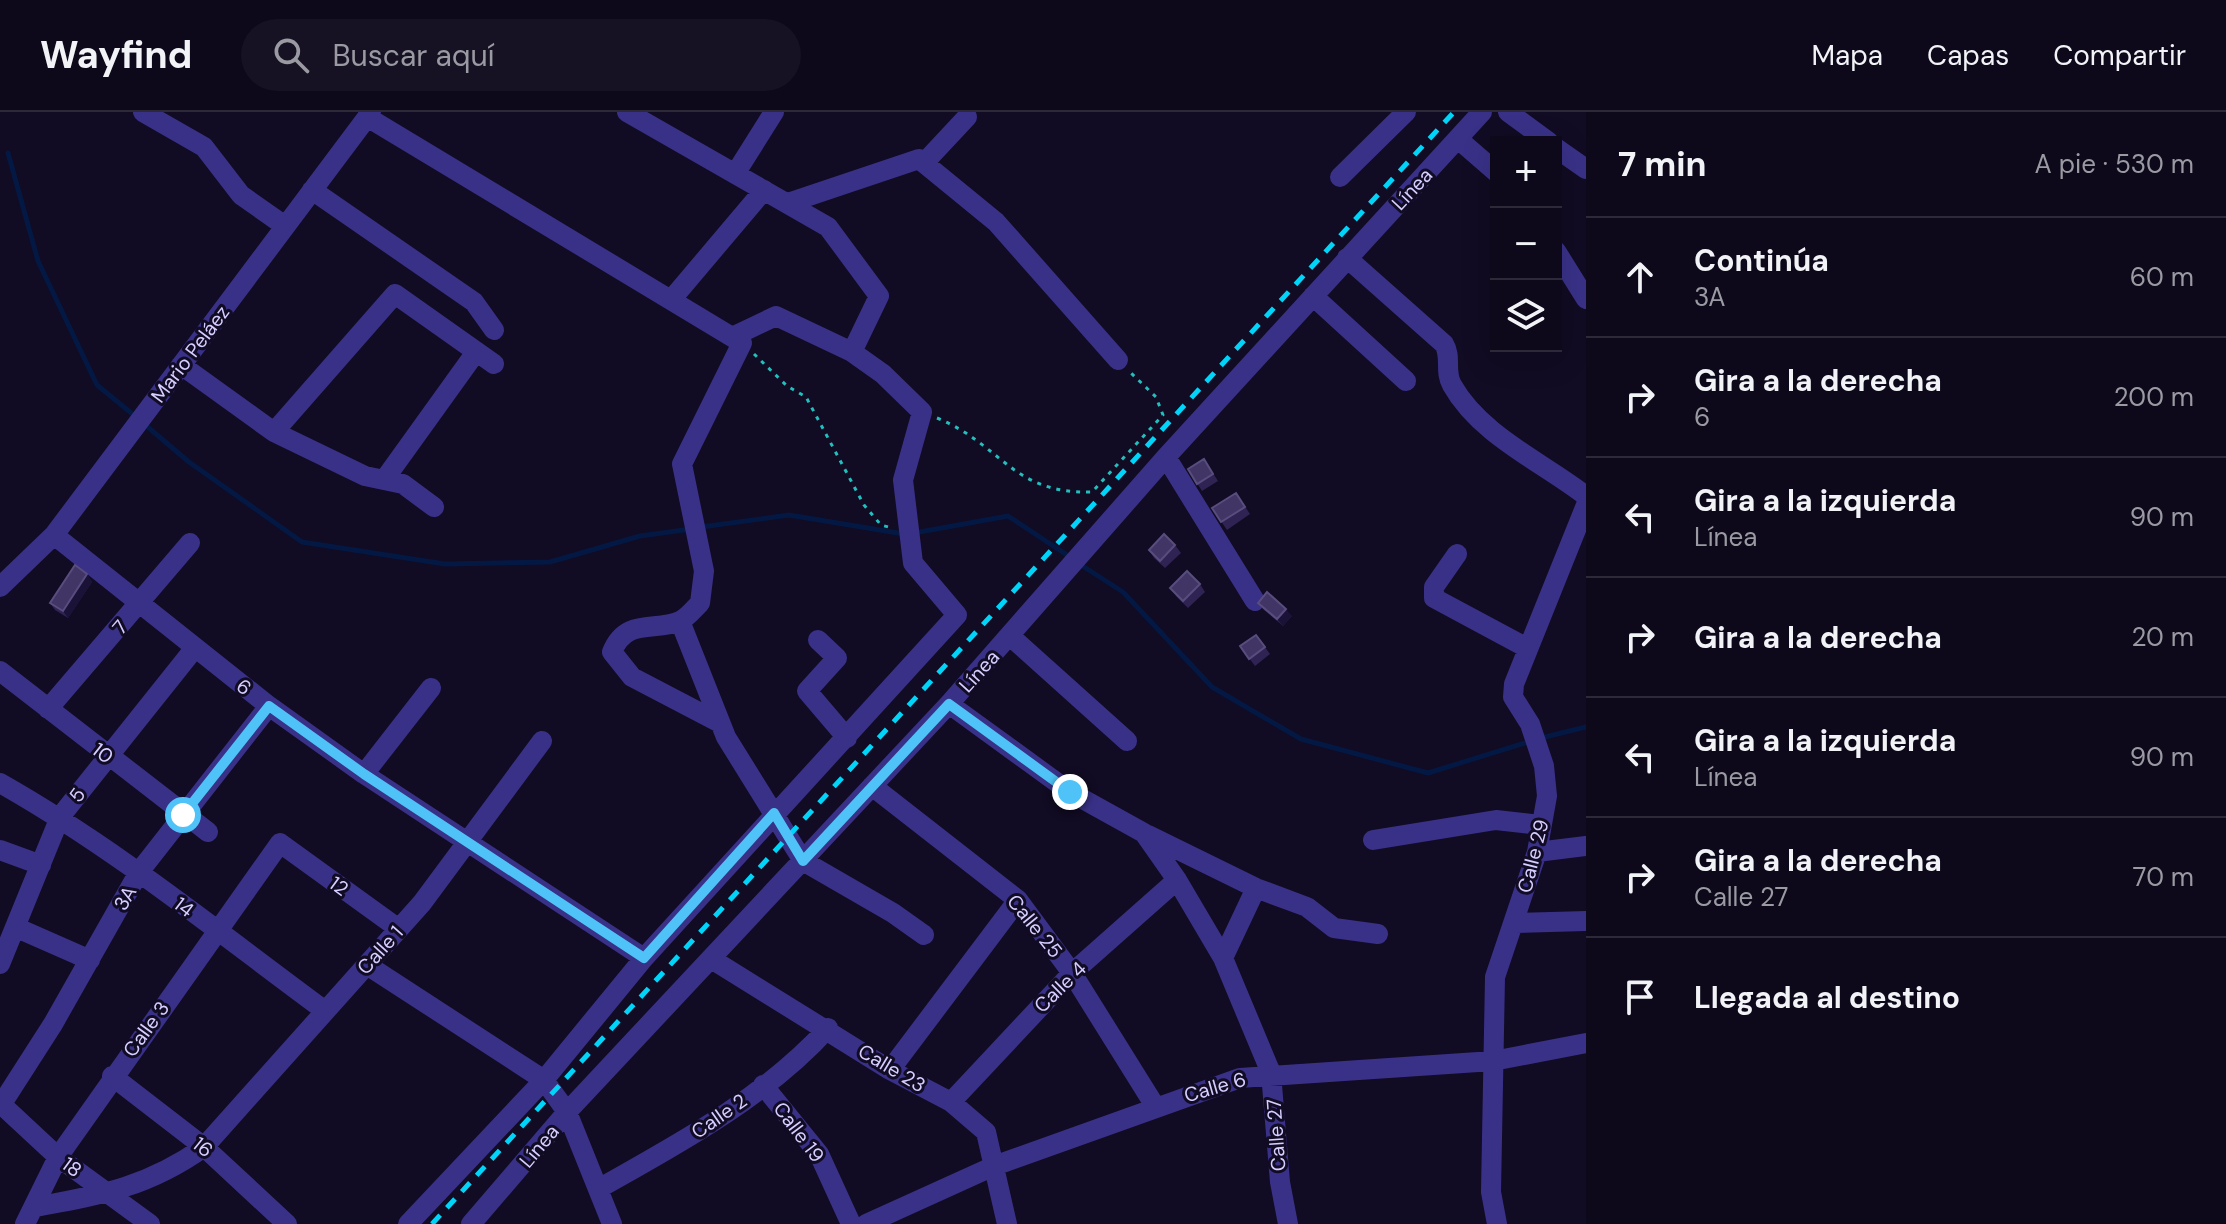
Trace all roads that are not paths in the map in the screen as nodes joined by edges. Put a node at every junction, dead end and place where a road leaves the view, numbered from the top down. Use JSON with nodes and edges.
{"nodes":[{"id":1,"x":143,"y":112,"type":"edge"},
{"id":2,"x":774,"y":112,"type":"edge"},
{"id":3,"x":1406,"y":112,"type":"edge"},
{"id":4,"x":1482,"y":112,"type":"edge"},
{"id":5,"x":1508,"y":112,"type":"edge"},
{"id":6,"x":369,"y":114,"type":"edge"},
{"id":7,"x":640,"y":115,"type":"edge"},
{"id":8,"x":967,"y":117,"type":"dead end"},
{"id":9,"x":1541,"y":136,"type":"edge"},
{"id":10,"x":1458,"y":139,"type":"junction"},
{"id":11,"x":1562,"y":152,"type":"edge"},
{"id":12,"x":924,"y":163,"type":"junction"},
{"id":13,"x":1490,"y":167,"type":"edge"},
{"id":14,"x":1586,"y":169,"type":"edge"},
{"id":15,"x":735,"y":174,"type":"junction"},
{"id":16,"x":1340,"y":177,"type":"dead end"},
{"id":17,"x":312,"y":190,"type":"junction"},
{"id":18,"x":764,"y":190,"type":"junction"},
{"id":19,"x":788,"y":203,"type":"junction"},
{"id":20,"x":285,"y":226,"type":"junction"},
{"id":21,"x":1347,"y":258,"type":"junction"},
{"id":22,"x":1562,"y":261,"type":"edge"},
{"id":23,"x":1313,"y":296,"type":"junction"},
{"id":24,"x":1586,"y":299,"type":"edge"},
{"id":25,"x":671,"y":300,"type":"junction"},
{"id":26,"x":494,"y":330,"type":"dead end"},
{"id":27,"x":737,"y":340,"type":"junction"},
{"id":28,"x":476,"y":352,"type":"junction"},
{"id":29,"x":852,"y":352,"type":"junction"},
{"id":30,"x":1118,"y":360,"type":"road end"},
{"id":31,"x":494,"y":364,"type":"dead end"},
{"id":32,"x":181,"y":365,"type":"junction"},
{"id":33,"x":1406,"y":381,"type":"dead end"},
{"id":34,"x":274,"y":432,"type":"junction"},
{"id":35,"x":1166,"y":457,"type":"junction"},
{"id":36,"x":384,"y":480,"type":"junction"},
{"id":37,"x":1586,"y":496,"type":"edge"},
{"id":38,"x":1586,"y":505,"type":"edge"},
{"id":39,"x":434,"y":507,"type":"dead end"},
{"id":40,"x":54,"y":535,"type":"junction"},
{"id":41,"x":190,"y":543,"type":"dead end"},
{"id":42,"x":1457,"y":554,"type":"dead end"},
{"id":43,"x":0,"y":587,"type":"edge"},
{"id":44,"x":1255,"y":601,"type":"edge"},
{"id":45,"x":140,"y":603,"type":"junction"},
{"id":46,"x":680,"y":621,"type":"junction"},
{"id":47,"x":1010,"y":636,"type":"junction"},
{"id":48,"x":818,"y":640,"type":"dead end"},
{"id":49,"x":1527,"y":648,"type":"junction"},
{"id":50,"x":194,"y":649,"type":"junction"},
{"id":51,"x":0,"y":671,"type":"edge"},
{"id":52,"x":431,"y":688,"type":"dead end"},
{"id":53,"x":949,"y":704,"type":"junction"},
{"id":54,"x":269,"y":706,"type":"junction"},
{"id":55,"x":48,"y":709,"type":"junction"},
{"id":56,"x":720,"y":723,"type":"junction"},
{"id":57,"x":847,"y":738,"type":"junction"},
{"id":58,"x":542,"y":741,"type":"dead end"},
{"id":59,"x":1127,"y":741,"type":"dead end"},
{"id":60,"x":106,"y":756,"type":"junction"},
{"id":61,"x":364,"y":774,"type":"junction"},
{"id":62,"x":0,"y":783,"type":"edge"},
{"id":63,"x":872,"y":786,"type":"junction"},
{"id":64,"x":774,"y":813,"type":"junction"},
{"id":65,"x":183,"y":815,"type":"junction"},
{"id":66,"x":60,"y":817,"type":"junction"},
{"id":67,"x":1540,"y":825,"type":"junction"},
{"id":68,"x":208,"y":832,"type":"dead end"},
{"id":69,"x":1144,"y":833,"type":"junction"},
{"id":70,"x":468,"y":840,"type":"junction"},
{"id":71,"x":1373,"y":840,"type":"dead end"},
{"id":72,"x":280,"y":843,"type":"joint"},
{"id":73,"x":1586,"y":846,"type":"edge"},
{"id":74,"x":0,"y":850,"type":"edge"},
{"id":75,"x":1537,"y":852,"type":"junction"},
{"id":76,"x":803,"y":861,"type":"junction"},
{"id":77,"x":41,"y":865,"type":"junction"},
{"id":78,"x":139,"y":872,"type":"junction"},
{"id":79,"x":1177,"y":880,"type":"junction"},
{"id":80,"x":1256,"y":888,"type":"junction"},
{"id":81,"x":1018,"y":900,"type":"junction"},
{"id":82,"x":1586,"y":921,"type":"edge"},
{"id":83,"x":1515,"y":923,"type":"junction"},
{"id":84,"x":15,"y":927,"type":"junction"},
{"id":85,"x":399,"y":929,"type":"junction"},
{"id":86,"x":217,"y":932,"type":"junction"},
{"id":87,"x":1378,"y":934,"type":"dead end"},
{"id":88,"x":924,"y":935,"type":"dead end"},
{"id":89,"x":644,"y":958,"type":"junction"},
{"id":90,"x":1223,"y":958,"type":"junction"},
{"id":91,"x":90,"y":960,"type":"junction"},
{"id":92,"x":713,"y":960,"type":"junction"},
{"id":93,"x":0,"y":964,"type":"edge"},
{"id":94,"x":367,"y":965,"type":"junction"},
{"id":95,"x":1072,"y":973,"type":"junction"},
{"id":96,"x":324,"y":1010,"type":"junction"},
{"id":97,"x":828,"y":1028,"type":"junction"},
{"id":98,"x":1586,"y":1043,"type":"edge"},
{"id":99,"x":565,"y":1053,"type":"junction"},
{"id":100,"x":516,"y":1061,"type":"junction"},
{"id":101,"x":1493,"y":1061,"type":"junction"},
{"id":102,"x":890,"y":1070,"type":"junction"},
{"id":103,"x":1271,"y":1073,"type":"junction"},
{"id":104,"x":112,"y":1076,"type":"junction"},
{"id":105,"x":544,"y":1080,"type":"junction"},
{"id":106,"x":763,"y":1085,"type":"junction"},
{"id":107,"x":951,"y":1102,"type":"junction"},
{"id":108,"x":1,"y":1104,"type":"edge"},
{"id":109,"x":1155,"y":1106,"type":"junction"},
{"id":110,"x":567,"y":1112,"type":"junction"},
{"id":111,"x":204,"y":1147,"type":"junction"},
{"id":112,"x":58,"y":1157,"type":"junction"},
{"id":113,"x":994,"y":1166,"type":"junction"},
{"id":114,"x":598,"y":1189,"type":"junction"},
{"id":115,"x":109,"y":1194,"type":"junction"},
{"id":116,"x":490,"y":1204,"type":"junction"},
{"id":117,"x":30,"y":1216,"type":"edge"},
{"id":118,"x":150,"y":1224,"type":"edge"},
{"id":119,"x":287,"y":1224,"type":"edge"},
{"id":120,"x":408,"y":1224,"type":"edge"},
{"id":121,"x":471,"y":1224,"type":"edge"},
{"id":122,"x":498,"y":1224,"type":"edge"},
{"id":123,"x":612,"y":1224,"type":"edge"},
{"id":124,"x":851,"y":1224,"type":"edge"},
{"id":125,"x":866,"y":1224,"type":"edge"},
{"id":126,"x":1007,"y":1224,"type":"edge"},
{"id":127,"x":1288,"y":1224,"type":"edge"},
{"id":128,"x":1497,"y":1224,"type":"edge"}],
"edges":[{"from":1,"to":20,"type":"street"},
{"from":2,"to":15,"type":"street"},
{"from":3,"to":16,"type":"street"},
{"from":4,"to":10,"type":"street","name":"Línea"},
{"from":5,"to":9,"type":"street"},
{"from":6,"to":17,"type":"street","name":"Mario Peláez"},
{"from":6,"to":25,"type":"street"},
{"from":7,"to":15,"type":"street"},
{"from":8,"to":12,"type":"street"},
{"from":10,"to":13,"type":"street"},
{"from":10,"to":21,"type":"street","name":"Línea"},
{"from":11,"to":14,"type":"street"},
{"from":12,"to":19,"type":"street"},
{"from":12,"to":30,"type":"street"},
{"from":15,"to":18,"type":"street"},
{"from":17,"to":20,"type":"street","name":"Mario Peláez"},
{"from":17,"to":26,"type":"street"},
{"from":18,"to":19,"type":"street"},
{"from":18,"to":25,"type":"street"},
{"from":19,"to":29,"type":"street"},
{"from":20,"to":32,"type":"street","name":"Mario Peláez"},
{"from":21,"to":23,"type":"street","name":"Línea"},
{"from":21,"to":37,"type":"street"},
{"from":22,"to":24,"type":"street"},
{"from":23,"to":33,"type":"street"},
{"from":23,"to":35,"type":"street","name":"Línea"},
{"from":25,"to":27,"type":"street"},
{"from":27,"to":29,"type":"street"},
{"from":27,"to":46,"type":"street"},
{"from":28,"to":31,"type":"street"},
{"from":28,"to":34,"type":"street"},
{"from":28,"to":36,"type":"street"},
{"from":29,"to":57,"type":"street","name":"Línea"},
{"from":32,"to":34,"type":"street"},
{"from":32,"to":40,"type":"street","name":"Mario Peláez"},
{"from":34,"to":36,"type":"street"},
{"from":35,"to":44,"type":"street"},
{"from":35,"to":47,"type":"street","name":"Línea"},
{"from":36,"to":39,"type":"street"},
{"from":38,"to":49,"type":"street","name":"Calle 29"},
{"from":40,"to":43,"type":"street","name":"Mario Peláez"},
{"from":40,"to":45,"type":"street","name":"6"},
{"from":41,"to":45,"type":"street","name":"7"},
{"from":42,"to":49,"type":"street"},
{"from":45,"to":50,"type":"street","name":"6"},
{"from":45,"to":55,"type":"street","name":"7"},
{"from":46,"to":56,"type":"street"},
{"from":46,"to":56,"type":"street"},
{"from":47,"to":53,"type":"street","name":"Línea"},
{"from":47,"to":59,"type":"street"},
{"from":48,"to":57,"type":"street"},
{"from":49,"to":67,"type":"street","name":"Calle 29"},
{"from":50,"to":54,"type":"street","name":"6"},
{"from":50,"to":60,"type":"street","name":"5"},
{"from":51,"to":55,"type":"street","name":"10"},
{"from":52,"to":61,"type":"street"},
{"from":53,"to":63,"type":"street","name":"Línea"},
{"from":53,"to":69,"type":"street","name":"Calle 27"},
{"from":54,"to":61,"type":"street","name":"6"},
{"from":54,"to":65,"type":"street","name":"3A"},
{"from":55,"to":60,"type":"street","name":"10"},
{"from":56,"to":64,"type":"street"},
{"from":57,"to":64,"type":"street","name":"Línea"},
{"from":58,"to":70,"type":"street","name":"Calle 1"},
{"from":60,"to":65,"type":"street","name":"10"},
{"from":60,"to":66,"type":"street","name":"5"},
{"from":61,"to":70,"type":"street","name":"6"},
{"from":62,"to":66,"type":"street","name":"14"},
{"from":63,"to":76,"type":"street","name":"Línea"},
{"from":63,"to":81,"type":"street","name":"Calle 25"},
{"from":64,"to":76,"type":"street"},
{"from":64,"to":89,"type":"street","name":"Línea"},
{"from":65,"to":68,"type":"street","name":"10"},
{"from":65,"to":78,"type":"street","name":"3A"},
{"from":66,"to":77,"type":"street","name":"5"},
{"from":66,"to":78,"type":"street","name":"14"},
{"from":67,"to":71,"type":"street"},
{"from":67,"to":75,"type":"street","name":"Calle 29"},
{"from":69,"to":79,"type":"street","name":"Calle 27"},
{"from":69,"to":80,"type":"street","name":"Calle 27"},
{"from":70,"to":85,"type":"street","name":"Calle 1"},
{"from":70,"to":89,"type":"street","name":"6"},
{"from":72,"to":85,"type":"street","name":"12"},
{"from":72,"to":86,"type":"street","name":"Calle 3"},
{"from":73,"to":75,"type":"street"},
{"from":74,"to":77,"type":"street"},
{"from":75,"to":83,"type":"street","name":"Calle 29"},
{"from":76,"to":88,"type":"street"},
{"from":76,"to":92,"type":"street","name":"Línea"},
{"from":77,"to":84,"type":"street","name":"5"},
{"from":78,"to":86,"type":"street","name":"14"},
{"from":78,"to":91,"type":"street","name":"3A"},
{"from":79,"to":90,"type":"street","name":"Calle 27"},
{"from":79,"to":95,"type":"street","name":"Calle 4"},
{"from":80,"to":87,"type":"street","name":"Calle 27"},
{"from":80,"to":90,"type":"street"},
{"from":81,"to":95,"type":"street","name":"Calle 25"},
{"from":81,"to":102,"type":"street"},
{"from":82,"to":83,"type":"street"},
{"from":83,"to":101,"type":"street","name":"Calle 29"},
{"from":84,"to":91,"type":"street"},
{"from":84,"to":93,"type":"street","name":"5"},
{"from":85,"to":94,"type":"street","name":"Calle 1"},
{"from":86,"to":96,"type":"street","name":"14"},
{"from":86,"to":104,"type":"street","name":"Calle 3"},
{"from":89,"to":99,"type":"street","name":"Línea"},
{"from":90,"to":103,"type":"street","name":"Calle 27"},
{"from":91,"to":108,"type":"street","name":"3A"},
{"from":92,"to":97,"type":"street","name":"Calle 23"},
{"from":92,"to":110,"type":"street","name":"Línea"},
{"from":94,"to":96,"type":"street","name":"Calle 1"},
{"from":94,"to":100,"type":"street"},
{"from":95,"to":107,"type":"street","name":"Calle 4"},
{"from":95,"to":109,"type":"street","name":"Calle 25"},
{"from":96,"to":111,"type":"street","name":"Calle 1"},
{"from":97,"to":102,"type":"street","name":"Calle 23"},
{"from":97,"to":106,"type":"street","name":"Calle 2"},
{"from":98,"to":101,"type":"street","name":"Calle 6"},
{"from":99,"to":100,"type":"street"},
{"from":99,"to":105,"type":"street","name":"Línea"},
{"from":100,"to":105,"type":"street"},
{"from":101,"to":103,"type":"street","name":"Calle 6"},
{"from":101,"to":128,"type":"street","name":"Calle 29"},
{"from":102,"to":107,"type":"street","name":"Calle 23"},
{"from":103,"to":109,"type":"street","name":"Calle 6"},
{"from":103,"to":127,"type":"street","name":"Calle 27"},
{"from":104,"to":111,"type":"street","name":"16"},
{"from":104,"to":112,"type":"street","name":"Calle 3"},
{"from":105,"to":110,"type":"street"},
{"from":105,"to":120,"type":"street","name":"Línea"},
{"from":106,"to":114,"type":"street","name":"Calle 2"},
{"from":106,"to":124,"type":"street","name":"Calle 19"},
{"from":107,"to":113,"type":"street","name":"Calle 23"},
{"from":108,"to":112,"type":"street","name":"18"},
{"from":109,"to":113,"type":"street","name":"Calle 6"},
{"from":110,"to":114,"type":"street"},
{"from":110,"to":116,"type":"street","name":"Línea"},
{"from":111,"to":115,"type":"street","name":"Calle 1"},
{"from":111,"to":119,"type":"street","name":"16"},
{"from":112,"to":115,"type":"street","name":"18"},
{"from":112,"to":117,"type":"street","name":"Calle 3"},
{"from":113,"to":125,"type":"street","name":"Calle 6"},
{"from":113,"to":126,"type":"street","name":"Calle 23"},
{"from":114,"to":123,"type":"street"},
{"from":115,"to":117,"type":"street","name":"Calle 1"},
{"from":115,"to":118,"type":"street","name":"18"},
{"from":116,"to":121,"type":"street","name":"Línea"},
{"from":116,"to":122,"type":"street"}]}
